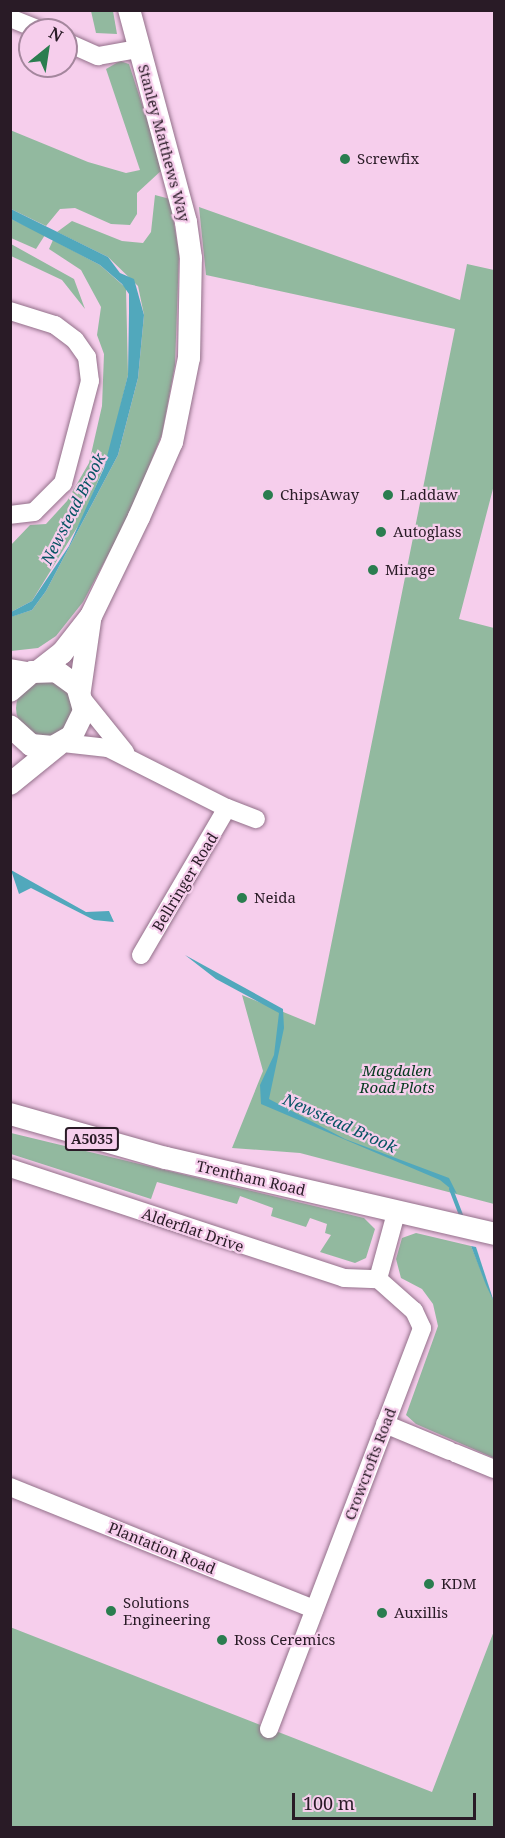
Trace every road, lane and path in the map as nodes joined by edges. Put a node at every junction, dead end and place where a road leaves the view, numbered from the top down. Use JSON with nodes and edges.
{"nodes":[{"id":1,"x":129,"y":10,"type":"edge"},
{"id":2,"x":78,"y":47,"type":"edge"},
{"id":3,"x":138,"y":49,"type":"junction"},
{"id":4,"x":10,"y":311,"type":"edge"},
{"id":5,"x":10,"y":515,"type":"edge"},
{"id":6,"x":91,"y":616,"type":"junction"},
{"id":7,"x":27,"y":670,"type":"edge"},
{"id":8,"x":10,"y":691,"type":"edge"},
{"id":9,"x":81,"y":695,"type":"junction"},
{"id":10,"x":10,"y":726,"type":"edge"},
{"id":11,"x":61,"y":744,"type":"junction"},
{"id":12,"x":131,"y":757,"type":"junction"},
{"id":13,"x":10,"y":784,"type":"edge"},
{"id":14,"x":227,"y":808,"type":"junction"},
{"id":15,"x":256,"y":819,"type":"dead end"},
{"id":16,"x":141,"y":955,"type":"dead end"},
{"id":17,"x":10,"y":1114,"type":"edge"},
{"id":18,"x":10,"y":1168,"type":"edge"},
{"id":19,"x":396,"y":1213,"type":"junction"},
{"id":20,"x":486,"y":1232,"type":"edge"},
{"id":21,"x":378,"y":1279,"type":"junction"},
{"id":22,"x":385,"y":1424,"type":"junction"},
{"id":23,"x":495,"y":1469,"type":"edge"},
{"id":24,"x":10,"y":1487,"type":"edge"},
{"id":25,"x":314,"y":1609,"type":"junction"},
{"id":26,"x":269,"y":1729,"type":"dead end"}],
"edges":[{"from":1,"to":3,"type":"main road","name":"Stanley Matthews Way"},
{"from":2,"to":3,"type":"street"},
{"from":3,"to":6,"type":"main road","name":"Stanley Matthews Way"},
{"from":4,"to":5,"type":"street"},
{"from":6,"to":7,"type":"main road","name":"Stanley Matthews Way"},
{"from":6,"to":9,"type":"main road","name":"Stanley Matthews Way"},
{"from":7,"to":8,"type":"main road","name":"Stanley Matthews Way"},
{"from":7,"to":9,"type":"main road"},
{"from":9,"to":11,"type":"main road","name":"Stanley Matthews Way"},
{"from":9,"to":12,"type":"street"},
{"from":10,"to":11,"type":"main road"},
{"from":11,"to":12,"type":"street"},
{"from":11,"to":13,"type":"main road"},
{"from":12,"to":14,"type":"street"},
{"from":14,"to":15,"type":"street"},
{"from":14,"to":16,"type":"street","name":"Bellringer Road"},
{"from":17,"to":19,"type":"main road","name":"Trentham Road","number":"A5035"},
{"from":18,"to":21,"type":"street","name":"Alderflat Drive"},
{"from":19,"to":20,"type":"main road","name":"Trentham Road","number":"A5035"},
{"from":19,"to":21,"type":"street"},
{"from":21,"to":22,"type":"street","name":"Crowcrofts Road"},
{"from":22,"to":23,"type":"street"},
{"from":22,"to":25,"type":"street","name":"Crowcrofts Road"},
{"from":24,"to":25,"type":"street","name":"Plantation Road"},
{"from":25,"to":26,"type":"street","name":"Crowcrofts Road"}]}
